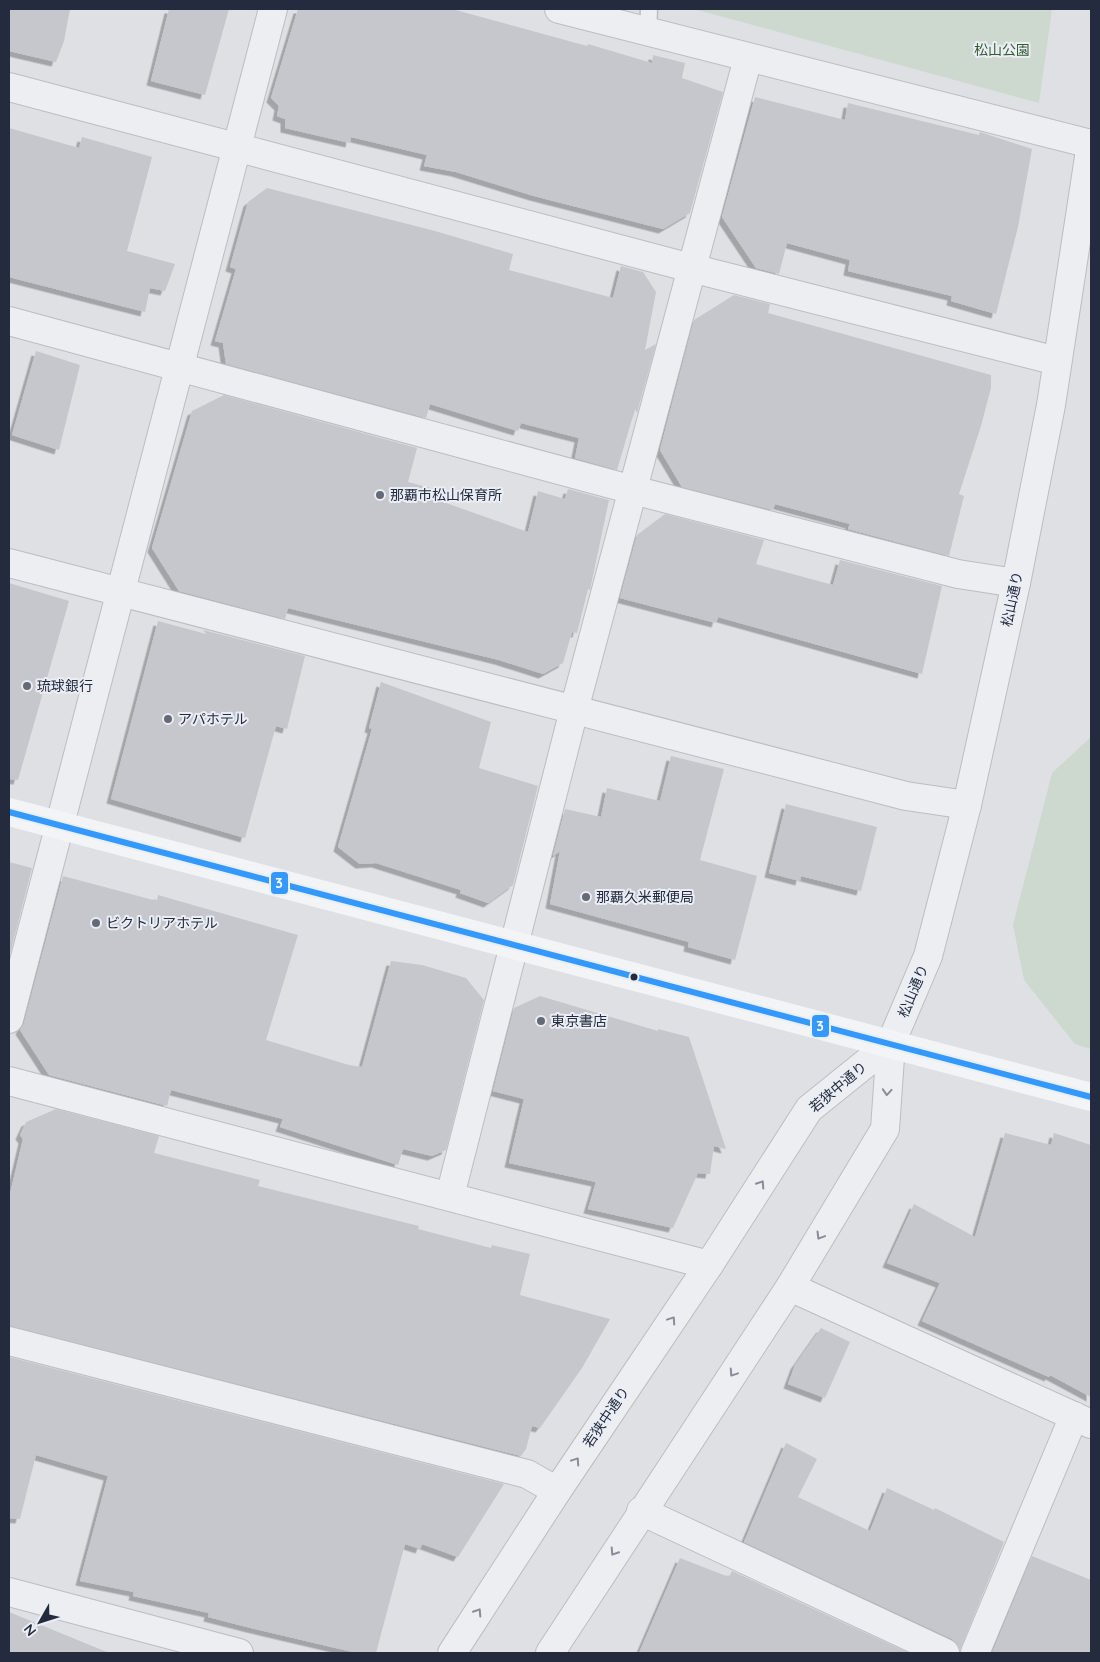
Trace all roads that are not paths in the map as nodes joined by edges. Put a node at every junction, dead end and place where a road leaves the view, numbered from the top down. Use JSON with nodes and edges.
{"nodes":[{"id":1,"x":272,"y":9,"type":"edge"},
{"id":2,"x":559,"y":9,"type":"edge"},
{"id":3,"x":649,"y":20,"type":"edge"},
{"id":4,"x":748,"y":58,"type":"junction"},
{"id":5,"x":9,"y":87,"type":"edge"},
{"id":6,"x":1091,"y":144,"type":"edge"},
{"id":7,"x":237,"y":148,"type":"junction"},
{"id":8,"x":691,"y":268,"type":"junction"},
{"id":9,"x":9,"y":322,"type":"edge"},
{"id":10,"x":1057,"y":361,"type":"junction"},
{"id":11,"x":181,"y":366,"type":"junction"},
{"id":12,"x":633,"y":490,"type":"junction"},
{"id":13,"x":9,"y":563,"type":"edge"},
{"id":14,"x":1016,"y":583,"type":"junction"},
{"id":15,"x":122,"y":593,"type":"junction"},
{"id":16,"x":574,"y":710,"type":"junction"},
{"id":17,"x":967,"y":805,"type":"junction"},
{"id":18,"x":9,"y":812,"type":"edge"},
{"id":19,"x":58,"y":825,"type":"junction"},
{"id":20,"x":515,"y":947,"type":"junction"},
{"id":21,"x":9,"y":1019,"type":"edge"},
{"id":22,"x":891,"y":1043,"type":"junction"},
{"id":23,"x":9,"y":1080,"type":"edge"},
{"id":24,"x":1091,"y":1097,"type":"edge"},
{"id":25,"x":450,"y":1196,"type":"junction"},
{"id":26,"x":709,"y":1265,"type":"junction"},
{"id":27,"x":790,"y":1287,"type":"junction"},
{"id":28,"x":9,"y":1341,"type":"edge"},
{"id":29,"x":1082,"y":1420,"type":"edge"},
{"id":30,"x":556,"y":1490,"type":"junction"},
{"id":31,"x":641,"y":1511,"type":"junction"},
{"id":32,"x":9,"y":1592,"type":"edge"},
{"id":33,"x":239,"y":1653,"type":"edge"},
{"id":34,"x":452,"y":1653,"type":"edge"},
{"id":35,"x":550,"y":1653,"type":"edge"},
{"id":36,"x":945,"y":1653,"type":"edge"},
{"id":37,"x":975,"y":1653,"type":"edge"}],
"edges":[{"from":1,"to":7,"type":"street"},
{"from":2,"to":3,"type":"street"},
{"from":3,"to":4,"type":"street"},
{"from":4,"to":6,"type":"street"},
{"from":4,"to":8,"type":"street"},
{"from":5,"to":7,"type":"street"},
{"from":6,"to":10,"type":"street","name":"松山通り"},
{"from":7,"to":8,"type":"street"},
{"from":7,"to":11,"type":"street"},
{"from":8,"to":10,"type":"street"},
{"from":8,"to":12,"type":"street"},
{"from":9,"to":11,"type":"street"},
{"from":10,"to":14,"type":"street","name":"松山通り"},
{"from":11,"to":12,"type":"street"},
{"from":11,"to":15,"type":"street"},
{"from":12,"to":14,"type":"street"},
{"from":12,"to":16,"type":"street"},
{"from":13,"to":15,"type":"street"},
{"from":14,"to":17,"type":"street","name":"松山通り"},
{"from":15,"to":16,"type":"street"},
{"from":15,"to":19,"type":"street"},
{"from":16,"to":17,"type":"street"},
{"from":16,"to":20,"type":"street"},
{"from":17,"to":22,"type":"street","name":"松山通り"},
{"from":18,"to":19,"type":"main road"},
{"from":19,"to":20,"type":"main road"},
{"from":19,"to":21,"type":"street"},
{"from":20,"to":22,"type":"main road"},
{"from":20,"to":25,"type":"street"},
{"from":22,"to":24,"type":"main road"},
{"from":26,"to":22,"type":"street","name":"若狭中通り","one_way":true},
{"from":22,"to":27,"type":"street","name":"若狭中通り","one_way":true},
{"from":23,"to":25,"type":"street"},
{"from":25,"to":26,"type":"street"},
{"from":30,"to":26,"type":"street","name":"若狭中通り","one_way":true},
{"from":27,"to":29,"type":"street"},
{"from":27,"to":31,"type":"street","name":"若狭中通り","one_way":true},
{"from":28,"to":30,"type":"street"},
{"from":29,"to":37,"type":"street"},
{"from":34,"to":30,"type":"street","name":"若狭中通り","one_way":true},
{"from":31,"to":35,"type":"street","name":"若狭中通り","one_way":true},
{"from":31,"to":36,"type":"street"},
{"from":32,"to":33,"type":"street"}]}
